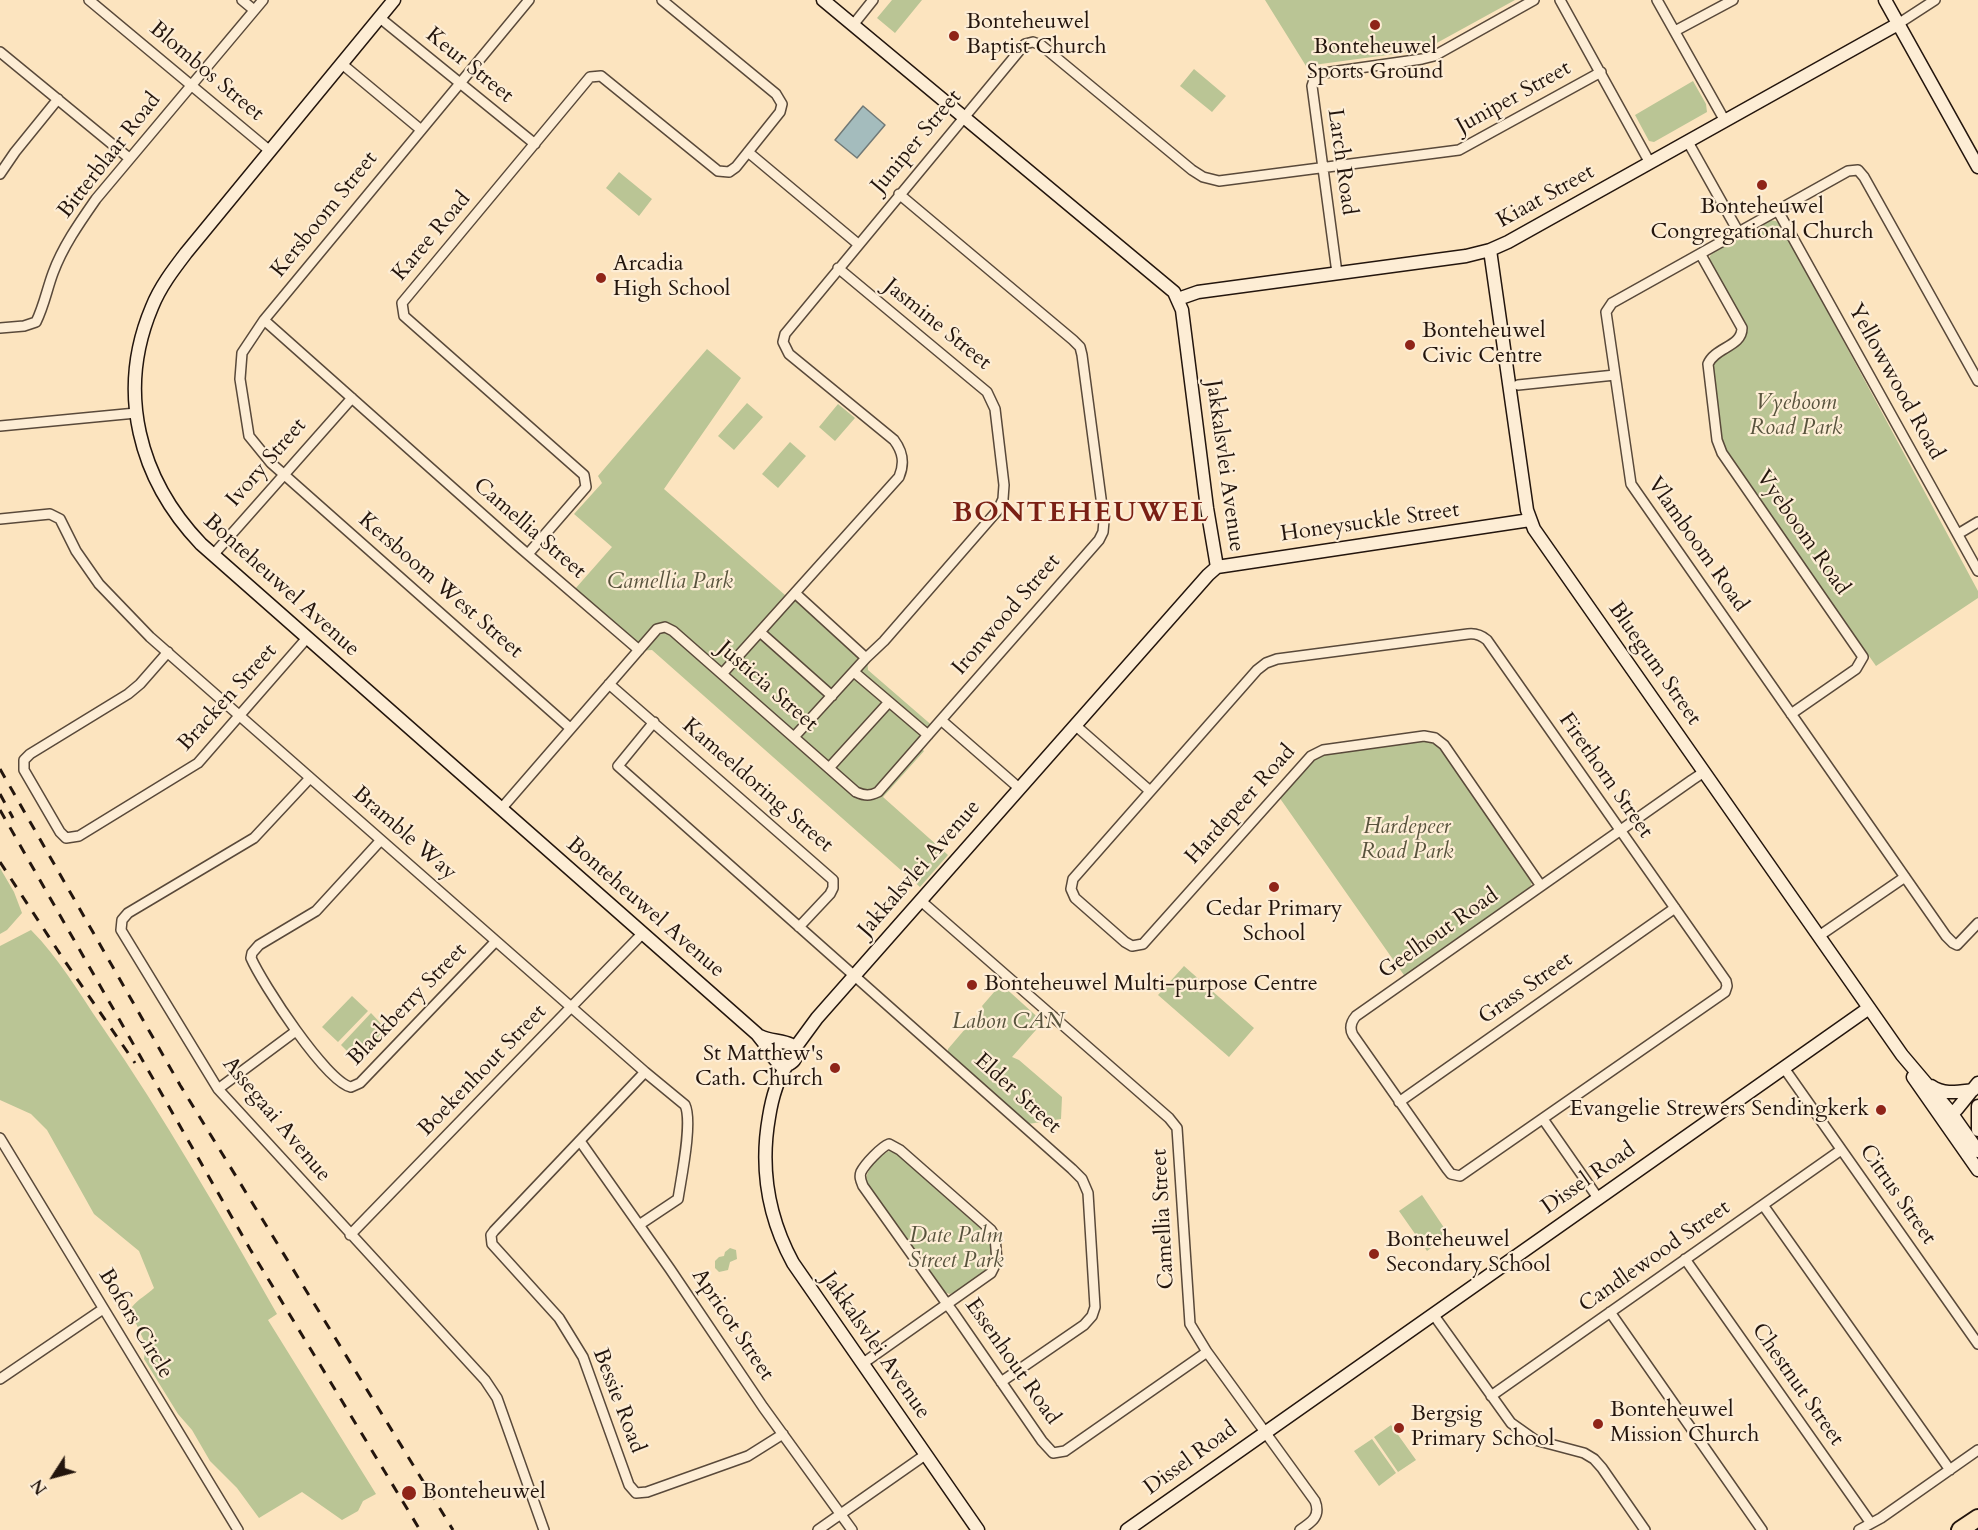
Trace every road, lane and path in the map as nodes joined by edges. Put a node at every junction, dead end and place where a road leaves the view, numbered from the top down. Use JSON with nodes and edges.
{"nodes":[{"id":1,"x":89,"y":0,"type":"edge"},
{"id":2,"x":242,"y":0,"type":"edge"},
{"id":3,"x":262,"y":0,"type":"edge"},
{"id":4,"x":394,"y":0,"type":"edge"},
{"id":5,"x":529,"y":0,"type":"edge"},
{"id":6,"x":662,"y":0,"type":"edge"},
{"id":7,"x":823,"y":0,"type":"edge"},
{"id":8,"x":873,"y":0,"type":"edge"},
{"id":9,"x":1534,"y":0,"type":"edge"},
{"id":10,"x":1560,"y":0,"type":"edge"},
{"id":11,"x":1658,"y":0,"type":"edge"},
{"id":12,"x":1733,"y":0,"type":"edge"},
{"id":13,"x":1885,"y":0,"type":"edge"},
{"id":14,"x":1935,"y":0,"type":"edge"},
{"id":15,"x":254,"y":10,"type":"junction"},
{"id":16,"x":380,"y":18,"type":"junction"},
{"id":17,"x":1898,"y":24,"type":"junction"},
{"id":18,"x":853,"y":25,"type":"junction"},
{"id":19,"x":1675,"y":31,"type":"junction"},
{"id":20,"x":0,"y":52,"type":"edge"},
{"id":21,"x":342,"y":64,"type":"junction"},
{"id":22,"x":1601,"y":72,"type":"junction"},
{"id":23,"x":459,"y":83,"type":"junction"},
{"id":24,"x":191,"y":85,"type":"junction"},
{"id":25,"x":58,"y":99,"type":"junction"},
{"id":26,"x":963,"y":116,"type":"junction"},
{"id":27,"x":1725,"y":121,"type":"junction"},
{"id":28,"x":420,"y":129,"type":"junction"},
{"id":29,"x":1688,"y":142,"type":"junction"},
{"id":30,"x":534,"y":144,"type":"junction"},
{"id":31,"x":270,"y":151,"type":"junction"},
{"id":32,"x":748,"y":153,"type":"junction"},
{"id":33,"x":129,"y":158,"type":"junction"},
{"id":34,"x":1650,"y":163,"type":"junction"},
{"id":35,"x":1978,"y":167,"type":"edge"},
{"id":36,"x":1322,"y":168,"type":"junction"},
{"id":37,"x":0,"y":174,"type":"edge"},
{"id":38,"x":898,"y":194,"type":"junction"},
{"id":39,"x":1778,"y":212,"type":"junction"},
{"id":40,"x":1739,"y":233,"type":"junction"},
{"id":41,"x":858,"y":244,"type":"junction"},
{"id":42,"x":1490,"y":250,"type":"junction"},
{"id":43,"x":1701,"y":255,"type":"junction"},
{"id":44,"x":1466,"y":256,"type":"junction"},
{"id":45,"x":838,"y":268,"type":"junction"},
{"id":46,"x":1337,"y":273,"type":"junction"},
{"id":47,"x":1494,"y":285,"type":"junction"},
{"id":48,"x":1178,"y":299,"type":"junction"},
{"id":49,"x":264,"y":320,"type":"junction"},
{"id":50,"x":0,"y":328,"type":"edge"},
{"id":51,"x":1615,"y":375,"type":"junction"},
{"id":52,"x":1978,"y":380,"type":"edge"},
{"id":53,"x":1518,"y":386,"type":"dead end"},
{"id":54,"x":352,"y":398,"type":"junction"},
{"id":55,"x":136,"y":412,"type":"junction"},
{"id":56,"x":0,"y":426,"type":"edge"},
{"id":57,"x":284,"y":474,"type":"junction"},
{"id":58,"x":0,"y":519,"type":"edge"},
{"id":59,"x":1530,"y":520,"type":"junction"},
{"id":60,"x":1978,"y":522,"type":"edge"},
{"id":61,"x":1958,"y":534,"type":"junction"},
{"id":62,"x":528,"y":554,"type":"junction"},
{"id":63,"x":213,"y":555,"type":"junction"},
{"id":64,"x":1217,"y":567,"type":"junction"},
{"id":65,"x":1978,"y":571,"type":"edge"},
{"id":66,"x":795,"y":593,"type":"junction"},
{"id":67,"x":760,"y":632,"type":"junction"},
{"id":68,"x":307,"y":638,"type":"junction"},
{"id":69,"x":639,"y":650,"type":"junction"},
{"id":70,"x":168,"y":652,"type":"junction"},
{"id":71,"x":866,"y":658,"type":"junction"},
{"id":72,"x":854,"y":672,"type":"junction"},
{"id":73,"x":722,"y":674,"type":"junction"},
{"id":74,"x":609,"y":684,"type":"junction"},
{"id":75,"x":832,"y":696,"type":"junction"},
{"id":76,"x":889,"y":702,"type":"junction"},
{"id":77,"x":1791,"y":714,"type":"junction"},
{"id":78,"x":240,"y":716,"type":"junction"},
{"id":79,"x":941,"y":720,"type":"junction"},
{"id":80,"x":654,"y":722,"type":"junction"},
{"id":81,"x":1075,"y":726,"type":"junction"},
{"id":82,"x":570,"y":728,"type":"junction"},
{"id":83,"x":928,"y":735,"type":"junction"},
{"id":84,"x":794,"y":737,"type":"junction"},
{"id":85,"x":829,"y":768,"type":"junction"},
{"id":86,"x":1704,"y":772,"type":"junction"},
{"id":87,"x":310,"y":778,"type":"junction"},
{"id":88,"x":1019,"y":788,"type":"junction"},
{"id":89,"x":1150,"y":791,"type":"junction"},
{"id":90,"x":871,"y":796,"type":"joint"},
{"id":91,"x":501,"y":809,"type":"junction"},
{"id":92,"x":1620,"y":831,"type":"junction"},
{"id":93,"x":381,"y":840,"type":"junction"},
{"id":94,"x":1905,"y":877,"type":"junction"},
{"id":95,"x":1541,"y":886,"type":"junction"},
{"id":96,"x":921,"y":901,"type":"junction"},
{"id":97,"x":1675,"y":908,"type":"junction"},
{"id":98,"x":1978,"y":923,"type":"edge"},
{"id":99,"x":799,"y":927,"type":"junction"},
{"id":100,"x":642,"y":933,"type":"junction"},
{"id":101,"x":1819,"y":936,"type":"junction"},
{"id":102,"x":496,"y":941,"type":"junction"},
{"id":103,"x":854,"y":976,"type":"junction"},
{"id":104,"x":571,"y":1008,"type":"junction"},
{"id":105,"x":1869,"y":1008,"type":"junction"},
{"id":106,"x":296,"y":1031,"type":"junction"},
{"id":107,"x":783,"y":1052,"type":"junction"},
{"id":108,"x":1902,"y":1055,"type":"junction"},
{"id":109,"x":1784,"y":1068,"type":"junction"},
{"id":110,"x":645,"y":1072,"type":"junction"},
{"id":111,"x":1927,"y":1084,"type":"junction"},
{"id":112,"x":1975,"y":1086,"type":"edge"},
{"id":113,"x":219,"y":1089,"type":"junction"},
{"id":114,"x":1399,"y":1102,"type":"junction"},
{"id":115,"x":1978,"y":1106,"type":"edge"},
{"id":116,"x":1948,"y":1118,"type":"junction"},
{"id":117,"x":1543,"y":1119,"type":"junction"},
{"id":118,"x":1978,"y":1130,"type":"edge"},
{"id":119,"x":0,"y":1138,"type":"edge"},
{"id":120,"x":580,"y":1141,"type":"junction"},
{"id":121,"x":1841,"y":1150,"type":"junction"},
{"id":122,"x":1978,"y":1151,"type":"edge"},
{"id":123,"x":1978,"y":1170,"type":"edge"},
{"id":124,"x":1455,"y":1176,"type":"joint"},
{"id":125,"x":1598,"y":1198,"type":"junction"},
{"id":126,"x":1763,"y":1205,"type":"junction"},
{"id":127,"x":639,"y":1225,"type":"junction"},
{"id":128,"x":350,"y":1235,"type":"junction"},
{"id":129,"x":1685,"y":1259,"type":"junction"},
{"id":130,"x":947,"y":1304,"type":"junction"},
{"id":131,"x":103,"y":1309,"type":"junction"},
{"id":132,"x":1610,"y":1312,"type":"junction"},
{"id":133,"x":1433,"y":1314,"type":"junction"},
{"id":134,"x":1978,"y":1344,"type":"edge"},
{"id":135,"x":1207,"y":1352,"type":"junction"},
{"id":136,"x":862,"y":1364,"type":"junction"},
{"id":137,"x":0,"y":1378,"type":"edge"},
{"id":138,"x":1001,"y":1382,"type":"junction"},
{"id":139,"x":1491,"y":1396,"type":"junction"},
{"id":140,"x":1265,"y":1431,"type":"junction"},
{"id":141,"x":783,"y":1434,"type":"junction"},
{"id":142,"x":1978,"y":1450,"type":"edge"},
{"id":143,"x":925,"y":1455,"type":"junction"},
{"id":144,"x":1950,"y":1470,"type":"junction"},
{"id":145,"x":841,"y":1514,"type":"junction"},
{"id":146,"x":1978,"y":1518,"type":"edge"},
{"id":147,"x":1870,"y":1522,"type":"junction"},
{"id":148,"x":238,"y":1530,"type":"edge"},
{"id":149,"x":544,"y":1530,"type":"edge"},
{"id":150,"x":818,"y":1530,"type":"edge"},
{"id":151,"x":852,"y":1530,"type":"edge"},
{"id":152,"x":978,"y":1530,"type":"edge"},
{"id":153,"x":1127,"y":1530,"type":"edge"},
{"id":154,"x":1300,"y":1530,"type":"edge"},
{"id":155,"x":1645,"y":1530,"type":"edge"},
{"id":156,"x":1762,"y":1530,"type":"edge"},
{"id":157,"x":1860,"y":1530,"type":"edge"},
{"id":158,"x":1960,"y":1530,"type":"edge"}],
"edges":[{"from":1,"to":24,"type":"street","name":"Blombos Street"},
{"from":2,"to":15,"type":"street"},
{"from":3,"to":15,"type":"street","name":"Bitterblaar Road"},
{"from":4,"to":16,"type":"street","name":"Bonteheuwel Avenue"},
{"from":5,"to":23,"type":"street","name":"Kersboom Street"},
{"from":6,"to":32,"type":"street"},
{"from":7,"to":18,"type":"street","name":"Jakkalsvlei Avenue"},
{"from":8,"to":18,"type":"street"},
{"from":9,"to":36,"type":"street","name":"Larch Road"},
{"from":10,"to":22,"type":"street"},
{"from":11,"to":19,"type":"street"},
{"from":12,"to":19,"type":"street"},
{"from":13,"to":17,"type":"street"},
{"from":14,"to":17,"type":"street"},
{"from":15,"to":24,"type":"street","name":"Bitterblaar Road"},
{"from":16,"to":21,"type":"street","name":"Bonteheuwel Avenue"},
{"from":16,"to":23,"type":"street","name":"Keur Street"},
{"from":17,"to":27,"type":"street","name":"Kiaat Street"},
{"from":17,"to":35,"type":"street"},
{"from":18,"to":26,"type":"street","name":"Jakkalsvlei Avenue"},
{"from":19,"to":27,"type":"street"},
{"from":20,"to":25,"type":"street"},
{"from":21,"to":28,"type":"street"},
{"from":21,"to":31,"type":"street","name":"Bonteheuwel Avenue"},
{"from":22,"to":34,"type":"street"},
{"from":22,"to":36,"type":"street","name":"Juniper Street"},
{"from":23,"to":28,"type":"street","name":"Kersboom Street"},
{"from":23,"to":30,"type":"street","name":"Keur Street"},
{"from":24,"to":31,"type":"street","name":"Blombos Street"},
{"from":24,"to":33,"type":"street","name":"Bitterblaar Road"},
{"from":25,"to":33,"type":"street"},
{"from":25,"to":37,"type":"street"},
{"from":26,"to":36,"type":"street","name":"Juniper Street"},
{"from":26,"to":38,"type":"street","name":"Juniper Street"},
{"from":26,"to":48,"type":"street","name":"Jakkalsvlei Avenue"},
{"from":27,"to":29,"type":"street","name":"Kiaat Street"},
{"from":28,"to":49,"type":"street","name":"Kersboom Street"},
{"from":29,"to":34,"type":"street","name":"Kiaat Street"},
{"from":29,"to":40,"type":"street"},
{"from":30,"to":32,"type":"street","name":"Karee Road"},
{"from":30,"to":62,"type":"street","name":"Karee Road"},
{"from":31,"to":55,"type":"street","name":"Bonteheuwel Avenue"},
{"from":32,"to":41,"type":"street"},
{"from":33,"to":50,"type":"street","name":"Bitterblaar Road"},
{"from":34,"to":42,"type":"street","name":"Kiaat Street"},
{"from":36,"to":46,"type":"street","name":"Larch Road"},
{"from":38,"to":41,"type":"street","name":"Juniper Street"},
{"from":38,"to":79,"type":"street","name":"Ironwood Street"},
{"from":39,"to":40,"type":"street","name":"Vlamboom Road"},
{"from":39,"to":52,"type":"street","name":"Vlamboom Road"},
{"from":39,"to":61,"type":"street","name":"Yellowwood Road"},
{"from":40,"to":43,"type":"street","name":"Vlamboom Road"},
{"from":41,"to":45,"type":"street","name":"Juniper Street"},
{"from":42,"to":44,"type":"street","name":"Kiaat Street"},
{"from":42,"to":47,"type":"street","name":"Bluegum Street"},
{"from":43,"to":51,"type":"street","name":"Vlamboom Road"},
{"from":43,"to":77,"type":"street","name":"Vyeboom Road"},
{"from":44,"to":46,"type":"street","name":"Kiaat Street"},
{"from":44,"to":47,"type":"street"},
{"from":45,"to":66,"type":"street","name":"Juniper Street"},
{"from":45,"to":71,"type":"street","name":"Jasmine Street"},
{"from":46,"to":48,"type":"street","name":"Kiaat Street"},
{"from":47,"to":59,"type":"street","name":"Bluegum Street"},
{"from":48,"to":64,"type":"street","name":"Jakkalsvlei Avenue"},
{"from":49,"to":54,"type":"street","name":"Camellia Street"},
{"from":49,"to":57,"type":"street","name":"Kersboom Street"},
{"from":51,"to":53,"type":"street"},
{"from":51,"to":77,"type":"street","name":"Vlamboom Road"},
{"from":54,"to":57,"type":"street","name":"Ivory Street"},
{"from":54,"to":62,"type":"street","name":"Camellia Street"},
{"from":55,"to":56,"type":"street"},
{"from":55,"to":63,"type":"street","name":"Bonteheuwel Avenue"},
{"from":57,"to":63,"type":"street","name":"Ivory Street"},
{"from":57,"to":82,"type":"street","name":"Kersboom West Street"},
{"from":58,"to":70,"type":"street","name":"Bramble Way"},
{"from":59,"to":64,"type":"street","name":"Honeysuckle Street"},
{"from":59,"to":86,"type":"street","name":"Bluegum Street"},
{"from":60,"to":61,"type":"street"},
{"from":61,"to":65,"type":"street","name":"Yellowwood Road"},
{"from":62,"to":69,"type":"street","name":"Camellia Street"},
{"from":63,"to":68,"type":"street","name":"Bonteheuwel Avenue"},
{"from":64,"to":81,"type":"street","name":"Jakkalsvlei Avenue"},
{"from":66,"to":67,"type":"street"},
{"from":66,"to":71,"type":"street"},
{"from":67,"to":73,"type":"street"},
{"from":67,"to":75,"type":"street"},
{"from":68,"to":78,"type":"street","name":"Bracken Street"},
{"from":68,"to":91,"type":"street","name":"Bonteheuwel Avenue"},
{"from":69,"to":73,"type":"street","name":"Justicia Street"},
{"from":69,"to":74,"type":"street"},
{"from":70,"to":78,"type":"street","name":"Bramble Way"},
{"from":70,"to":78,"type":"street","name":"Bracken Street"},
{"from":71,"to":72,"type":"street","name":"Jasmine Street"},
{"from":72,"to":75,"type":"street","name":"Jasmine Street"},
{"from":72,"to":76,"type":"street"},
{"from":73,"to":84,"type":"street","name":"Justicia Street"},
{"from":74,"to":80,"type":"street","name":"Kameeldoring Street"},
{"from":74,"to":82,"type":"street"},
{"from":75,"to":84,"type":"street","name":"Jasmine Street"},
{"from":76,"to":83,"type":"street"},
{"from":76,"to":85,"type":"street"},
{"from":77,"to":94,"type":"street","name":"Vlamboom Road"},
{"from":78,"to":87,"type":"street","name":"Bramble Way"},
{"from":79,"to":83,"type":"street","name":"Ironwood Street"},
{"from":79,"to":88,"type":"street"},
{"from":80,"to":99,"type":"street","name":"Kameeldoring Street"},
{"from":80,"to":99,"type":"street","name":"Elder Street"},
{"from":81,"to":88,"type":"street","name":"Jakkalsvlei Avenue"},
{"from":81,"to":89,"type":"street"},
{"from":82,"to":91,"type":"street"},
{"from":83,"to":90,"type":"street","name":"Ironwood Street"},
{"from":84,"to":85,"type":"street","name":"Justicia Street"},
{"from":85,"to":90,"type":"street","name":"Justicia Street"},
{"from":86,"to":92,"type":"street","name":"Geelhout Road"},
{"from":86,"to":101,"type":"street","name":"Bluegum Street"},
{"from":87,"to":93,"type":"street","name":"Bramble Way"},
{"from":87,"to":113,"type":"street","name":"Assegaai Avenue"},
{"from":88,"to":96,"type":"street","name":"Jakkalsvlei Avenue"},
{"from":89,"to":92,"type":"street","name":"Firethorn Street"},
{"from":89,"to":95,"type":"street","name":"Hardepeer Road"},
{"from":91,"to":100,"type":"street","name":"Bonteheuwel Avenue"},
{"from":92,"to":95,"type":"street","name":"Geelhout Road"},
{"from":92,"to":97,"type":"street","name":"Firethorn Street"},
{"from":93,"to":102,"type":"street","name":"Bramble Way"},
{"from":93,"to":106,"type":"street","name":"Blackberry Street"},
{"from":94,"to":98,"type":"street","name":"Vlamboom Road"},
{"from":94,"to":101,"type":"street"},
{"from":95,"to":114,"type":"street","name":"Geelhout Road"},
{"from":96,"to":103,"type":"street","name":"Jakkalsvlei Avenue"},
{"from":96,"to":135,"type":"street","name":"Camellia Street"},
{"from":97,"to":114,"type":"street","name":"Grass Street"},
{"from":97,"to":117,"type":"street","name":"Firethorn Street"},
{"from":99,"to":103,"type":"street","name":"Elder Street"},
{"from":100,"to":104,"type":"street","name":"Boekenhout Street"},
{"from":100,"to":107,"type":"street","name":"Bonteheuwel Avenue"},
{"from":101,"to":105,"type":"street","name":"Bluegum Street"},
{"from":102,"to":104,"type":"street","name":"Bramble Way"},
{"from":102,"to":106,"type":"street","name":"Blackberry Street"},
{"from":103,"to":107,"type":"street","name":"Jakkalsvlei Avenue"},
{"from":103,"to":138,"type":"street","name":"Elder Street"},
{"from":104,"to":110,"type":"street","name":"Bramble Way"},
{"from":104,"to":128,"type":"street","name":"Boekenhout Street"},
{"from":105,"to":108,"type":"street","name":"Bluegum Street"},
{"from":105,"to":109,"type":"street","name":"Dissel Road"},
{"from":106,"to":113,"type":"street"},
{"from":107,"to":136,"type":"street","name":"Jakkalsvlei Avenue"},
{"from":108,"to":111,"type":"street","name":"Bluegum Street"},
{"from":108,"to":116,"type":"street","name":"Bluegum Street"},
{"from":109,"to":121,"type":"street","name":"Citrus Street"},
{"from":109,"to":125,"type":"street","name":"Dissel Road"},
{"from":110,"to":120,"type":"street","name":"Bessie Road"},
{"from":110,"to":127,"type":"street","name":"Bramble Way"},
{"from":111,"to":112,"type":"street"},
{"from":111,"to":116,"type":"street","name":"Bluegum Street"},
{"from":112,"to":116,"type":"street"},
{"from":113,"to":128,"type":"street","name":"Assegaai Avenue"},
{"from":114,"to":124,"type":"street","name":"Geelhout Road"},
{"from":115,"to":118,"type":"street"},
{"from":116,"to":122,"type":"street","name":"Bluegum Street"},
{"from":116,"to":123,"type":"street","name":"Bluegum Street"},
{"from":117,"to":124,"type":"street","name":"Firethorn Street"},
{"from":117,"to":125,"type":"street"},
{"from":119,"to":131,"type":"street","name":"Bofors Circle"},
{"from":120,"to":127,"type":"street","name":"Apricot Street"},
{"from":120,"to":141,"type":"street","name":"Bessie Road"},
{"from":121,"to":126,"type":"street","name":"Candlewood Street"},
{"from":121,"to":134,"type":"street","name":"Citrus Street"},
{"from":125,"to":133,"type":"street","name":"Dissel Road"},
{"from":126,"to":129,"type":"street","name":"Candlewood Street"},
{"from":126,"to":144,"type":"street"},
{"from":127,"to":141,"type":"street","name":"Apricot Street"},
{"from":128,"to":149,"type":"street","name":"Assegaai Avenue"},
{"from":129,"to":132,"type":"street","name":"Candlewood Street"},
{"from":129,"to":147,"type":"street","name":"Chestnut Street"},
{"from":130,"to":130,"type":"street","name":"Essenhout Road"},
{"from":130,"to":136,"type":"street"},
{"from":130,"to":138,"type":"street","name":"Essenhout Road"},
{"from":131,"to":137,"type":"street"},
{"from":131,"to":148,"type":"street","name":"Bofors Circle"},
{"from":132,"to":139,"type":"street","name":"Candlewood Street"},
{"from":132,"to":156,"type":"street"},
{"from":133,"to":139,"type":"street"},
{"from":133,"to":140,"type":"street","name":"Dissel Road"},
{"from":135,"to":138,"type":"street","name":"Essenhout Road"},
{"from":135,"to":140,"type":"street","name":"Camellia Street"},
{"from":136,"to":143,"type":"street","name":"Jakkalsvlei Avenue"},
{"from":139,"to":155,"type":"street"},
{"from":140,"to":153,"type":"street","name":"Dissel Road"},
{"from":140,"to":154,"type":"street","name":"Camellia Street"},
{"from":141,"to":145,"type":"street","name":"Apricot Street"},
{"from":142,"to":144,"type":"street"},
{"from":143,"to":145,"type":"street"},
{"from":143,"to":152,"type":"street","name":"Jakkalsvlei Avenue"},
{"from":144,"to":147,"type":"street"},
{"from":145,"to":150,"type":"street"},
{"from":145,"to":151,"type":"street","name":"Apricot Street"},
{"from":146,"to":158,"type":"highway"},
{"from":147,"to":157,"type":"street"}]}
